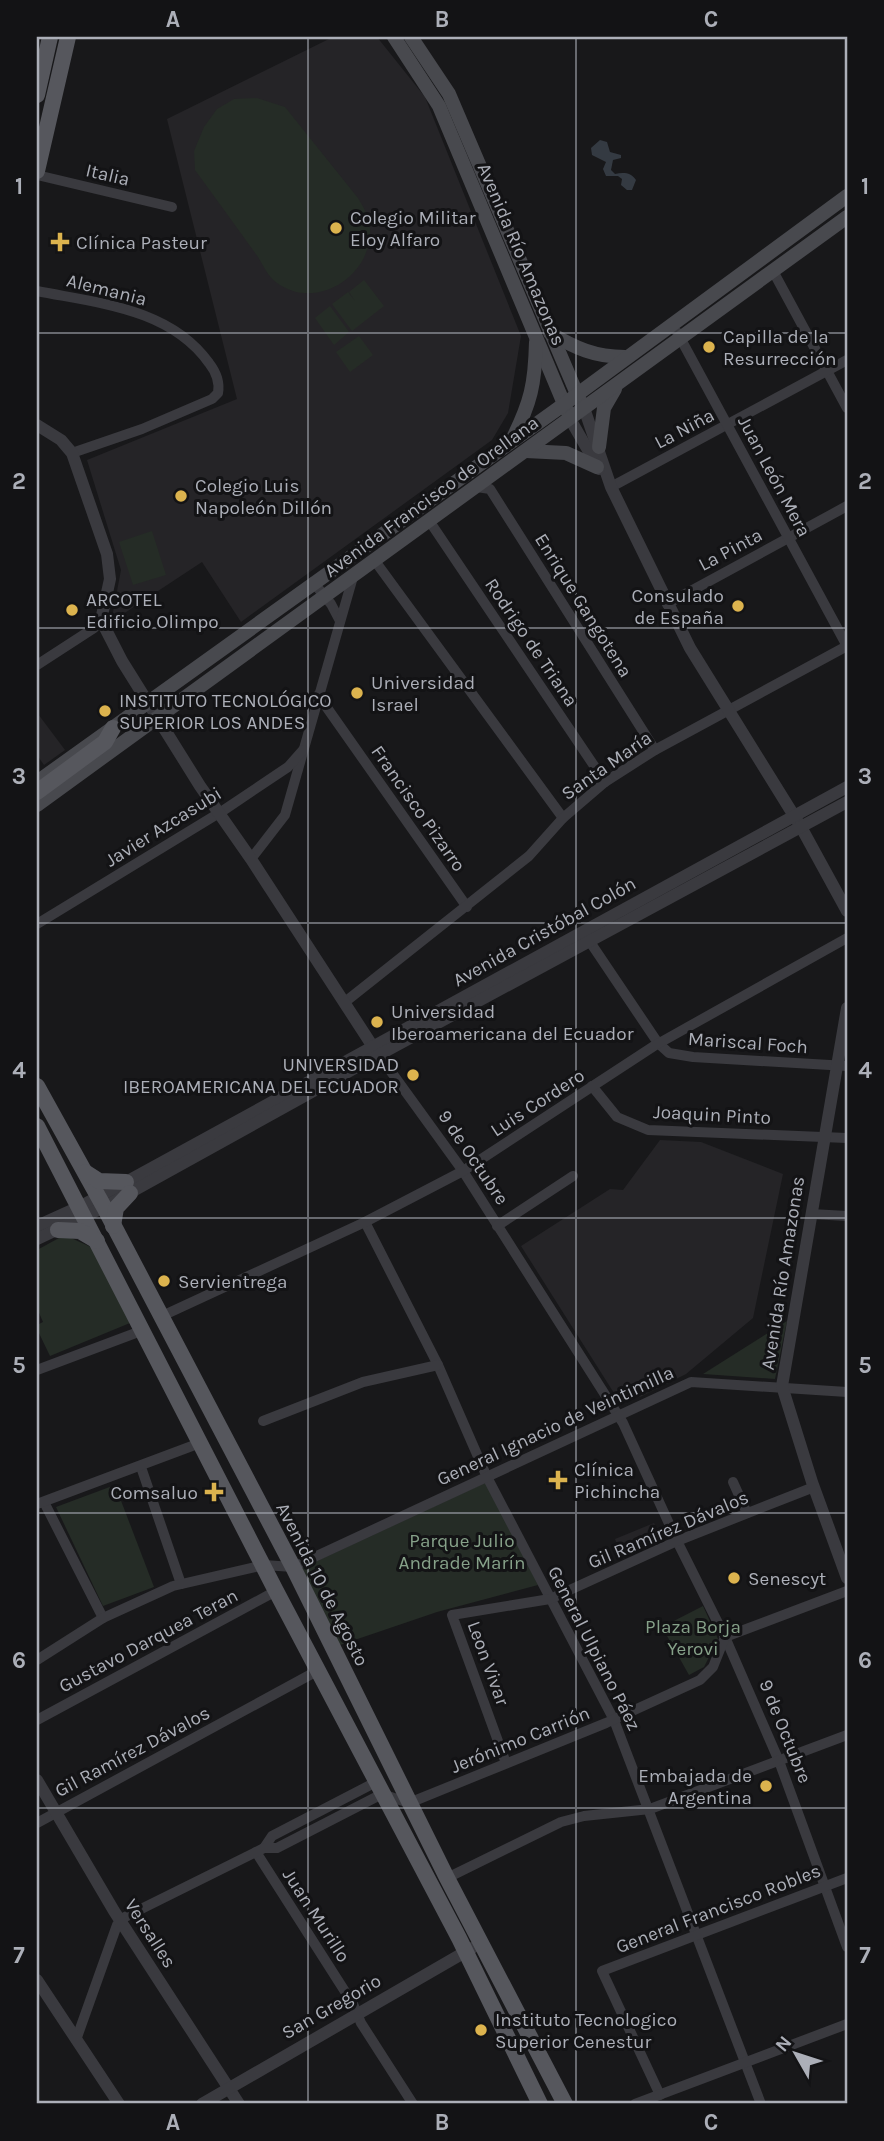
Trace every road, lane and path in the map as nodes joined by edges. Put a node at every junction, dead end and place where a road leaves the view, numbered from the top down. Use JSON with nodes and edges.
{"nodes":[{"id":1,"x":50,"y":37,"type":"edge"},
{"id":2,"x":68,"y":37,"type":"edge"},
{"id":3,"x":394,"y":37,"type":"edge"},
{"id":4,"x":411,"y":37,"type":"edge"},
{"id":5,"x":40,"y":64,"type":"edge"},
{"id":6,"x":61,"y":68,"type":"junction"},
{"id":7,"x":37,"y":95,"type":"edge"},
{"id":8,"x":37,"y":173,"type":"edge"},
{"id":9,"x":847,"y":196,"type":"edge"},
{"id":10,"x":172,"y":207,"type":"dead end"},
{"id":11,"x":847,"y":217,"type":"edge"},
{"id":12,"x":773,"y":271,"type":"junction"},
{"id":13,"x":37,"y":291,"type":"edge"},
{"id":14,"x":672,"y":323,"type":"junction"},
{"id":15,"x":543,"y":335,"type":"junction"},
{"id":16,"x":680,"y":338,"type":"junction"},
{"id":17,"x":625,"y":357,"type":"junction"},
{"id":18,"x":847,"y":360,"type":"edge"},
{"id":19,"x":827,"y":371,"type":"junction"},
{"id":20,"x":620,"y":383,"type":"junction"},
{"id":21,"x":577,"y":393,"type":"junction"},
{"id":22,"x":564,"y":403,"type":"junction"},
{"id":23,"x":584,"y":408,"type":"junction"},
{"id":24,"x":847,"y":408,"type":"edge"},
{"id":25,"x":570,"y":419,"type":"junction"},
{"id":26,"x":37,"y":425,"type":"edge"},
{"id":27,"x":727,"y":425,"type":"junction"},
{"id":28,"x":511,"y":441,"type":"junction"},
{"id":29,"x":598,"y":447,"type":"junction"},
{"id":30,"x":526,"y":451,"type":"junction"},
{"id":31,"x":72,"y":453,"type":"junction"},
{"id":32,"x":597,"y":467,"type":"junction"},
{"id":33,"x":468,"y":472,"type":"junction"},
{"id":34,"x":477,"y":487,"type":"junction"},
{"id":35,"x":611,"y":487,"type":"junction"},
{"id":36,"x":847,"y":506,"type":"edge"},
{"id":37,"x":430,"y":522,"type":"junction"},
{"id":38,"x":788,"y":538,"type":"junction"},
{"id":39,"x":375,"y":561,"type":"junction"},
{"id":40,"x":353,"y":577,"type":"junction"},
{"id":41,"x":313,"y":582,"type":"junction"},
{"id":42,"x":326,"y":597,"type":"junction"},
{"id":43,"x":667,"y":604,"type":"junction"},
{"id":44,"x":101,"y":620,"type":"junction"},
{"id":45,"x":340,"y":621,"type":"junction"},
{"id":46,"x":847,"y":646,"type":"edge"},
{"id":47,"x":37,"y":665,"type":"edge"},
{"id":48,"x":318,"y":695,"type":"junction"},
{"id":49,"x":149,"y":702,"type":"junction"},
{"id":50,"x":727,"y":711,"type":"junction"},
{"id":51,"x":158,"y":719,"type":"junction"},
{"id":52,"x":113,"y":728,"type":"junction"},
{"id":53,"x":303,"y":750,"type":"junction"},
{"id":54,"x":655,"y":750,"type":"junction"},
{"id":55,"x":37,"y":782,"type":"edge"},
{"id":56,"x":606,"y":782,"type":"junction"},
{"id":57,"x":847,"y":788,"type":"edge"},
{"id":58,"x":37,"y":792,"type":"edge"},
{"id":59,"x":847,"y":803,"type":"edge"},
{"id":60,"x":37,"y":805,"type":"edge"},
{"id":61,"x":219,"y":813,"type":"junction"},
{"id":62,"x":563,"y":818,"type":"junction"},
{"id":63,"x":798,"y":822,"type":"junction"},
{"id":64,"x":251,"y":859,"type":"junction"},
{"id":65,"x":467,"y":907,"type":"junction"},
{"id":66,"x":847,"y":911,"type":"edge"},
{"id":67,"x":37,"y":924,"type":"edge"},
{"id":68,"x":586,"y":937,"type":"junction"},
{"id":69,"x":847,"y":938,"type":"edge"},
{"id":70,"x":345,"y":1002,"type":"junction"},
{"id":71,"x":847,"y":1008,"type":"edge"},
{"id":72,"x":658,"y":1043,"type":"junction"},
{"id":73,"x":375,"y":1051,"type":"junction"},
{"id":74,"x":842,"y":1065,"type":"edge"},
{"id":75,"x":37,"y":1086,"type":"edge"},
{"id":76,"x":592,"y":1086,"type":"junction"},
{"id":77,"x":37,"y":1126,"type":"edge"},
{"id":78,"x":824,"y":1137,"type":"junction"},
{"id":79,"x":847,"y":1138,"type":"edge"},
{"id":80,"x":463,"y":1171,"type":"junction"},
{"id":81,"x":85,"y":1172,"type":"junction"},
{"id":82,"x":573,"y":1175,"type":"dead end"},
{"id":83,"x":128,"y":1188,"type":"junction"},
{"id":84,"x":101,"y":1202,"type":"junction"},
{"id":85,"x":82,"y":1212,"type":"junction"},
{"id":86,"x":811,"y":1213,"type":"junction"},
{"id":87,"x":847,"y":1216,"type":"edge"},
{"id":88,"x":365,"y":1222,"type":"junction"},
{"id":89,"x":37,"y":1226,"type":"edge"},
{"id":90,"x":113,"y":1226,"type":"junction"},
{"id":91,"x":498,"y":1226,"type":"junction"},
{"id":92,"x":58,"y":1230,"type":"junction"},
{"id":93,"x":37,"y":1239,"type":"edge"},
{"id":94,"x":97,"y":1241,"type":"junction"},
{"id":95,"x":162,"y":1316,"type":"junction"},
{"id":96,"x":142,"y":1331,"type":"junction"},
{"id":97,"x":438,"y":1365,"type":"junction"},
{"id":98,"x":37,"y":1370,"type":"edge"},
{"id":99,"x":782,"y":1386,"type":"junction"},
{"id":100,"x":847,"y":1392,"type":"edge"},
{"id":101,"x":620,"y":1416,"type":"junction"},
{"id":102,"x":263,"y":1421,"type":"dead end"},
{"id":103,"x":200,"y":1443,"type":"junction"},
{"id":104,"x":141,"y":1467,"type":"junction"},
{"id":105,"x":486,"y":1475,"type":"junction"},
{"id":106,"x":733,"y":1482,"type":"dead end"},
{"id":107,"x":814,"y":1487,"type":"junction"},
{"id":108,"x":40,"y":1503,"type":"edge"},
{"id":109,"x":747,"y":1513,"type":"junction"},
{"id":110,"x":677,"y":1541,"type":"junction"},
{"id":111,"x":264,"y":1565,"type":"junction"},
{"id":112,"x":293,"y":1567,"type":"junction"},
{"id":113,"x":847,"y":1578,"type":"edge"},
{"id":114,"x":181,"y":1584,"type":"junction"},
{"id":115,"x":276,"y":1591,"type":"junction"},
{"id":116,"x":847,"y":1591,"type":"edge"},
{"id":117,"x":550,"y":1599,"type":"junction"},
{"id":118,"x":453,"y":1615,"type":"joint"},
{"id":119,"x":103,"y":1618,"type":"junction"},
{"id":120,"x":725,"y":1637,"type":"junction"},
{"id":121,"x":37,"y":1660,"type":"edge"},
{"id":122,"x":317,"y":1671,"type":"junction"},
{"id":123,"x":37,"y":1720,"type":"edge"},
{"id":124,"x":614,"y":1720,"type":"junction"},
{"id":125,"x":847,"y":1735,"type":"edge"},
{"id":126,"x":779,"y":1760,"type":"junction"},
{"id":127,"x":506,"y":1763,"type":"junction"},
{"id":128,"x":37,"y":1780,"type":"edge"},
{"id":129,"x":379,"y":1788,"type":"junction"},
{"id":130,"x":409,"y":1803,"type":"junction"},
{"id":131,"x":650,"y":1809,"type":"junction"},
{"id":132,"x":55,"y":1813,"type":"junction"},
{"id":133,"x":37,"y":1823,"type":"edge"},
{"id":134,"x":260,"y":1850,"type":"junction"},
{"id":135,"x":447,"y":1878,"type":"junction"},
{"id":136,"x":847,"y":1878,"type":"edge"},
{"id":137,"x":824,"y":1887,"type":"junction"},
{"id":138,"x":120,"y":1921,"type":"junction"},
{"id":139,"x":696,"y":1936,"type":"junction"},
{"id":140,"x":482,"y":1944,"type":"junction"},
{"id":141,"x":847,"y":1947,"type":"edge"},
{"id":142,"x":465,"y":1951,"type":"junction"},
{"id":143,"x":37,"y":1980,"type":"edge"},
{"id":144,"x":357,"y":2013,"type":"junction"},
{"id":145,"x":847,"y":2024,"type":"edge"},
{"id":146,"x":76,"y":2040,"type":"junction"},
{"id":147,"x":744,"y":2063,"type":"junction"},
{"id":148,"x":229,"y":2089,"type":"junction"},
{"id":149,"x":660,"y":2095,"type":"junction"},
{"id":150,"x":119,"y":2104,"type":"edge"},
{"id":151,"x":202,"y":2104,"type":"edge"},
{"id":152,"x":239,"y":2104,"type":"edge"},
{"id":153,"x":413,"y":2104,"type":"edge"},
{"id":154,"x":540,"y":2104,"type":"edge"},
{"id":155,"x":565,"y":2104,"type":"edge"},
{"id":156,"x":635,"y":2104,"type":"edge"},
{"id":157,"x":761,"y":2104,"type":"edge"}],
"edges":[{"from":1,"to":5,"type":"main road"},
{"from":2,"to":6,"type":"main road"},
{"from":3,"to":15,"type":"main road","name":"Avenida Río Amazonas"},
{"from":4,"to":15,"type":"main road","name":"Avenida Río Amazonas"},
{"from":5,"to":6,"type":"street"},
{"from":5,"to":7,"type":"main road"},
{"from":6,"to":8,"type":"main road"},
{"from":8,"to":10,"type":"street","name":"Italia"},
{"from":9,"to":14,"type":"main road","name":"Avenida Francisco de Orellana"},
{"from":11,"to":12,"type":"main road","name":"Avenida Francisco de Orellana"},
{"from":12,"to":16,"type":"main road","name":"Avenida Francisco de Orellana"},
{"from":12,"to":19,"type":"street"},
{"from":13,"to":31,"type":"street","name":"Alemania"},
{"from":14,"to":16,"type":"street","name":"Juan León Mera"},
{"from":14,"to":17,"type":"main road","name":"Avenida Francisco de Orellana"},
{"from":15,"to":17,"type":"main road"},
{"from":15,"to":21,"type":"main road","name":"Avenida Río Amazonas"},
{"from":15,"to":22,"type":"main road","name":"Avenida Río Amazonas"},
{"from":15,"to":28,"type":"main road"},
{"from":16,"to":20,"type":"main road","name":"Avenida Francisco de Orellana"},
{"from":16,"to":27,"type":"street","name":"Juan León Mera"},
{"from":17,"to":21,"type":"main road","name":"Avenida Francisco de Orellana"},
{"from":18,"to":19,"type":"street","name":"La Niña"},
{"from":19,"to":24,"type":"street"},
{"from":19,"to":27,"type":"street","name":"La Niña"},
{"from":20,"to":23,"type":"main road","name":"Avenida Francisco de Orellana"},
{"from":20,"to":29,"type":"main road"},
{"from":21,"to":22,"type":"main road","name":"Avenida Francisco de Orellana"},
{"from":21,"to":23,"type":"main road","name":"Avenida Río Amazonas"},
{"from":22,"to":25,"type":"main road","name":"Avenida Río Amazonas"},
{"from":22,"to":28,"type":"main road","name":"Avenida Francisco de Orellana"},
{"from":23,"to":25,"type":"main road","name":"Avenida Francisco de Orellana"},
{"from":23,"to":29,"type":"street","name":"Avenida Río Amazonas"},
{"from":25,"to":30,"type":"main road","name":"Avenida Francisco de Orellana"},
{"from":25,"to":32,"type":"street","name":"Avenida Río Amazonas"},
{"from":26,"to":31,"type":"street"},
{"from":27,"to":35,"type":"street","name":"La Niña"},
{"from":27,"to":38,"type":"street","name":"Juan León Mera"},
{"from":28,"to":33,"type":"main road","name":"Avenida Francisco de Orellana"},
{"from":29,"to":35,"type":"street","name":"Avenida Río Amazonas"},
{"from":30,"to":32,"type":"main road"},
{"from":30,"to":34,"type":"main road","name":"Avenida Francisco de Orellana"},
{"from":31,"to":44,"type":"street"},
{"from":32,"to":35,"type":"street","name":"Avenida Río Amazonas"},
{"from":33,"to":34,"type":"main road"},
{"from":33,"to":41,"type":"main road","name":"Avenida Francisco de Orellana"},
{"from":34,"to":37,"type":"main road","name":"Avenida Francisco de Orellana"},
{"from":34,"to":54,"type":"street","name":"Enrique Gangotena"},
{"from":35,"to":43,"type":"street","name":"Avenida Río Amazonas"},
{"from":36,"to":38,"type":"street","name":"La Pinta"},
{"from":37,"to":39,"type":"main road","name":"Avenida Francisco de Orellana"},
{"from":37,"to":56,"type":"street","name":"Rodrigo de Triana"},
{"from":38,"to":43,"type":"street","name":"La Pinta"},
{"from":38,"to":46,"type":"street","name":"Juan León Mera"},
{"from":39,"to":40,"type":"main road","name":"Avenida Francisco de Orellana"},
{"from":39,"to":62,"type":"street"},
{"from":40,"to":42,"type":"main road","name":"Avenida Francisco de Orellana"},
{"from":40,"to":45,"type":"street"},
{"from":41,"to":42,"type":"street"},
{"from":41,"to":49,"type":"main road","name":"Avenida Francisco de Orellana"},
{"from":42,"to":45,"type":"street"},
{"from":42,"to":51,"type":"main road","name":"Avenida Francisco de Orellana"},
{"from":43,"to":50,"type":"street","name":"Avenida Río Amazonas"},
{"from":44,"to":47,"type":"street"},
{"from":44,"to":49,"type":"street","name":"9 de Octubre"},
{"from":45,"to":48,"type":"street"},
{"from":46,"to":50,"type":"street","name":"Santa María"},
{"from":48,"to":53,"type":"street"},
{"from":48,"to":65,"type":"street","name":"Francisco Pizarro"},
{"from":49,"to":51,"type":"street","name":"9 de Octubre"},
{"from":49,"to":52,"type":"main road","name":"Avenida Francisco de Orellana"},
{"from":50,"to":54,"type":"street","name":"Santa María"},
{"from":50,"to":63,"type":"street","name":"Avenida Río Amazonas"},
{"from":51,"to":60,"type":"main road","name":"Avenida Francisco de Orellana"},
{"from":51,"to":61,"type":"street","name":"9 de Octubre"},
{"from":52,"to":55,"type":"main road","name":"Avenida Francisco de Orellana"},
{"from":52,"to":58,"type":"main road"},
{"from":53,"to":61,"type":"street","name":"Javier Azcasubi"},
{"from":53,"to":64,"type":"street"},
{"from":54,"to":56,"type":"street","name":"Santa María"},
{"from":56,"to":62,"type":"street","name":"Santa María"},
{"from":57,"to":63,"type":"street","name":"Avenida Cristóbal Colón"},
{"from":59,"to":63,"type":"street","name":"Avenida Cristóbal Colón"},
{"from":61,"to":64,"type":"street","name":"9 de Octubre"},
{"from":61,"to":67,"type":"street","name":"Javier Azcasubi"},
{"from":62,"to":65,"type":"street","name":"Santa María"},
{"from":63,"to":66,"type":"street","name":"Avenida Río Amazonas"},
{"from":63,"to":68,"type":"street","name":"Avenida Cristóbal Colón"},
{"from":64,"to":70,"type":"street","name":"9 de Octubre"},
{"from":65,"to":70,"type":"street","name":"Santa María"},
{"from":68,"to":72,"type":"street"},
{"from":68,"to":73,"type":"street","name":"Avenida Cristóbal Colón"},
{"from":69,"to":72,"type":"street","name":"Luis Cordero"},
{"from":70,"to":73,"type":"street","name":"9 de Octubre"},
{"from":71,"to":74,"type":"street","name":"Avenida Río Amazonas"},
{"from":72,"to":74,"type":"street","name":"Mariscal Foch"},
{"from":72,"to":76,"type":"street","name":"Luis Cordero"},
{"from":73,"to":80,"type":"street","name":"9 de Octubre"},
{"from":73,"to":83,"type":"street","name":"Avenida Cristóbal Colón"},
{"from":74,"to":78,"type":"street","name":"Avenida Río Amazonas"},
{"from":75,"to":81,"type":"main road","name":"Avenida 10 de Agosto"},
{"from":76,"to":78,"type":"street","name":"Joaquin Pinto"},
{"from":76,"to":80,"type":"street","name":"Luis Cordero"},
{"from":77,"to":85,"type":"main road"},
{"from":78,"to":79,"type":"street","name":"Joaquin Pinto"},
{"from":78,"to":86,"type":"street","name":"Avenida Río Amazonas"},
{"from":80,"to":88,"type":"street","name":"Luis Cordero"},
{"from":80,"to":91,"type":"street","name":"9 de Octubre"},
{"from":81,"to":83,"type":"main road"},
{"from":81,"to":84,"type":"main road","name":"Avenida 10 de Agosto"},
{"from":82,"to":91,"type":"street"},
{"from":83,"to":84,"type":"street","name":"Avenida Cristóbal Colón"},
{"from":83,"to":90,"type":"main road"},
{"from":84,"to":85,"type":"street","name":"Avenida Cristóbal Colón"},
{"from":84,"to":90,"type":"main road","name":"Avenida 10 de Agosto"},
{"from":85,"to":89,"type":"street","name":"Avenida Cristóbal Colón"},
{"from":85,"to":92,"type":"street","name":"Avenida Cristóbal Colón"},
{"from":85,"to":94,"type":"main road"},
{"from":86,"to":87,"type":"street"},
{"from":86,"to":99,"type":"street","name":"Avenida Río Amazonas"},
{"from":88,"to":95,"type":"street","name":"Luis Cordero"},
{"from":88,"to":97,"type":"street","name":"General Ulpiano Páez"},
{"from":90,"to":95,"type":"main road","name":"Avenida 10 de Agosto"},
{"from":91,"to":101,"type":"street","name":"9 de Octubre"},
{"from":92,"to":93,"type":"street","name":"Avenida Cristóbal Colón"},
{"from":92,"to":94,"type":"main road"},
{"from":94,"to":96,"type":"main road"},
{"from":95,"to":112,"type":"main road","name":"Avenida 10 de Agosto"},
{"from":96,"to":98,"type":"street"},
{"from":96,"to":103,"type":"main road"},
{"from":97,"to":102,"type":"street"},
{"from":97,"to":105,"type":"street","name":"General Ulpiano Páez"},
{"from":99,"to":100,"type":"street","name":"General Ignacio de Veintimilla"},
{"from":99,"to":101,"type":"street","name":"General Ignacio de Veintimilla"},
{"from":99,"to":107,"type":"street","name":"Avenida Río Amazonas"},
{"from":101,"to":105,"type":"street","name":"General Ignacio de Veintimilla"},
{"from":101,"to":110,"type":"street","name":"9 de Octubre"},
{"from":103,"to":104,"type":"street"},
{"from":103,"to":111,"type":"main road"},
{"from":104,"to":108,"type":"street"},
{"from":104,"to":114,"type":"street"},
{"from":105,"to":112,"type":"street","name":"General Ignacio de Veintimilla"},
{"from":105,"to":117,"type":"street","name":"General Ulpiano Páez"},
{"from":106,"to":109,"type":"street"},
{"from":107,"to":109,"type":"street","name":"Gil Ramírez Dávalos"},
{"from":107,"to":113,"type":"street","name":"Avenida Río Amazonas"},
{"from":108,"to":119,"type":"street"},
{"from":109,"to":110,"type":"street","name":"Gil Ramírez Dávalos"},
{"from":110,"to":117,"type":"street","name":"Gil Ramírez Dávalos"},
{"from":110,"to":120,"type":"street","name":"9 de Octubre"},
{"from":111,"to":112,"type":"street"},
{"from":111,"to":114,"type":"street"},
{"from":111,"to":115,"type":"main road"},
{"from":112,"to":130,"type":"main road","name":"Avenida 10 de Agosto"},
{"from":114,"to":119,"type":"street"},
{"from":115,"to":122,"type":"main road"},
{"from":115,"to":123,"type":"street","name":"Gustavo Darquea Teran"},
{"from":116,"to":120,"type":"street"},
{"from":117,"to":118,"type":"street","name":"Gil Ramírez Dávalos"},
{"from":117,"to":124,"type":"street","name":"General Ulpiano Páez"},
{"from":118,"to":127,"type":"street","name":"Leon Vivar"},
{"from":119,"to":121,"type":"street"},
{"from":120,"to":124,"type":"street","name":"Jerónimo Carrión"},
{"from":120,"to":126,"type":"street","name":"9 de Octubre"},
{"from":122,"to":129,"type":"main road"},
{"from":122,"to":132,"type":"street","name":"Gil Ramírez Dávalos"},
{"from":124,"to":127,"type":"street","name":"Jerónimo Carrión"},
{"from":124,"to":131,"type":"street","name":"General Ulpiano Páez"},
{"from":125,"to":126,"type":"street"},
{"from":126,"to":131,"type":"street"},
{"from":126,"to":137,"type":"street","name":"9 de Octubre"},
{"from":127,"to":130,"type":"street","name":"Jerónimo Carrión"},
{"from":128,"to":132,"type":"street","name":"Versalles"},
{"from":129,"to":130,"type":"street"},
{"from":129,"to":134,"type":"street"},
{"from":129,"to":142,"type":"main road"},
{"from":130,"to":135,"type":"main road","name":"Avenida 10 de Agosto"},
{"from":131,"to":135,"type":"street"},
{"from":131,"to":139,"type":"street","name":"General Ulpiano Páez"},
{"from":132,"to":133,"type":"street","name":"Gil Ramírez Dávalos"},
{"from":132,"to":138,"type":"street","name":"Versalles"},
{"from":134,"to":138,"type":"street"},
{"from":134,"to":144,"type":"street","name":"Juan Murillo"},
{"from":135,"to":140,"type":"main road","name":"Avenida 10 de Agosto"},
{"from":136,"to":137,"type":"street","name":"General Francisco Robles"},
{"from":137,"to":139,"type":"street","name":"General Francisco Robles"},
{"from":137,"to":141,"type":"street","name":"9 de Octubre"},
{"from":138,"to":146,"type":"street"},
{"from":138,"to":148,"type":"street","name":"Versalles"},
{"from":139,"to":147,"type":"street","name":"General Ulpiano Páez"},
{"from":139,"to":149,"type":"street","name":"General Francisco Robles"},
{"from":140,"to":142,"type":"street","name":"San Gregorio"},
{"from":140,"to":155,"type":"main road","name":"Avenida 10 de Agosto"},
{"from":142,"to":144,"type":"street","name":"San Gregorio"},
{"from":142,"to":154,"type":"main road"},
{"from":143,"to":146,"type":"street"},
{"from":144,"to":148,"type":"street","name":"San Gregorio"},
{"from":144,"to":153,"type":"street","name":"Juan Murillo"},
{"from":145,"to":147,"type":"street"},
{"from":146,"to":150,"type":"street"},
{"from":147,"to":149,"type":"street"},
{"from":147,"to":157,"type":"street","name":"General Ulpiano Páez"},
{"from":148,"to":151,"type":"street","name":"San Gregorio"},
{"from":148,"to":152,"type":"street","name":"Versalles"},
{"from":149,"to":156,"type":"street"}]}
